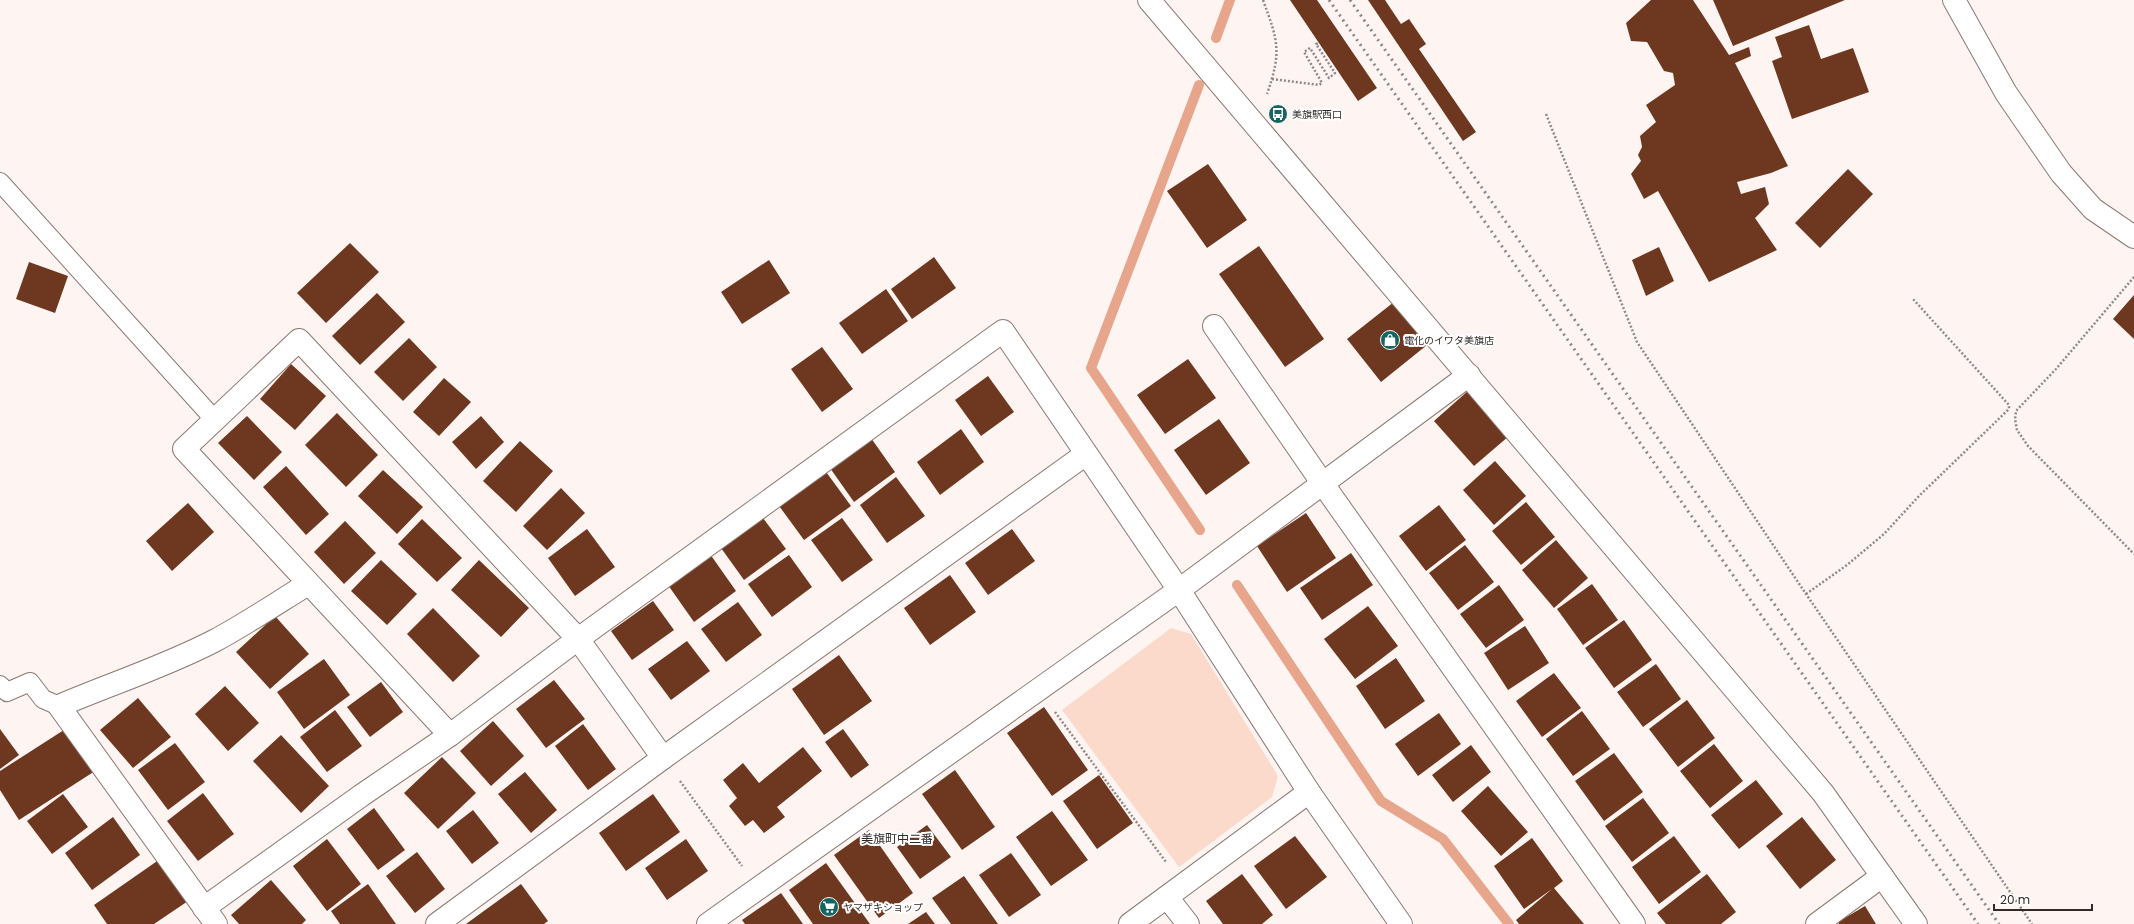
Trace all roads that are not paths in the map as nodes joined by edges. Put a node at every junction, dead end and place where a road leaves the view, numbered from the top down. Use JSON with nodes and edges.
{"nodes":[{"id":1,"x":1149,"y":0,"type":"edge"},
{"id":2,"x":1954,"y":0,"type":"edge"},
{"id":3,"x":0,"y":182,"type":"edge"},
{"id":4,"x":2134,"y":237,"type":"edge"},
{"id":5,"x":1214,"y":326,"type":"dead end"},
{"id":6,"x":1469,"y":375,"type":"junction"},
{"id":7,"x":214,"y":420,"type":"junction"},
{"id":8,"x":1086,"y":454,"type":"junction"},
{"id":9,"x":1323,"y":484,"type":"junction"},
{"id":10,"x":308,"y":584,"type":"junction"},
{"id":11,"x":1179,"y":590,"type":"junction"},
{"id":12,"x":578,"y":639,"type":"junction"},
{"id":13,"x":0,"y":685,"type":"edge"},
{"id":14,"x":59,"y":706,"type":"junction"},
{"id":15,"x":450,"y":735,"type":"junction"},
{"id":16,"x":663,"y":758,"type":"junction"},
{"id":17,"x":1309,"y":792,"type":"junction"},
{"id":18,"x":1882,"y":876,"type":"junction"},
{"id":19,"x":1175,"y":891,"type":"junction"},
{"id":20,"x":210,"y":916,"type":"edge"},
{"id":21,"x":437,"y":924,"type":"edge"},
{"id":22,"x":708,"y":924,"type":"edge"},
{"id":23,"x":1130,"y":924,"type":"edge"},
{"id":24,"x":1188,"y":924,"type":"edge"},
{"id":25,"x":1401,"y":924,"type":"edge"},
{"id":26,"x":1634,"y":924,"type":"edge"},
{"id":27,"x":1817,"y":924,"type":"edge"},
{"id":28,"x":1916,"y":924,"type":"edge"}],
"edges":[{"from":1,"to":6,"type":"street"},
{"from":2,"to":4,"type":"street"},
{"from":3,"to":7,"type":"lane"},
{"from":5,"to":9,"type":"street"},
{"from":6,"to":9,"type":"street"},
{"from":6,"to":18,"type":"street"},
{"from":7,"to":10,"type":"street"},
{"from":7,"to":12,"type":"street"},
{"from":8,"to":11,"type":"street"},
{"from":8,"to":12,"type":"street"},
{"from":8,"to":16,"type":"street"},
{"from":9,"to":11,"type":"street"},
{"from":9,"to":26,"type":"street"},
{"from":10,"to":14,"type":"street"},
{"from":10,"to":15,"type":"street"},
{"from":11,"to":17,"type":"street"},
{"from":11,"to":22,"type":"street"},
{"from":12,"to":15,"type":"street"},
{"from":12,"to":16,"type":"street"},
{"from":13,"to":14,"type":"lane"},
{"from":14,"to":20,"type":"street"},
{"from":15,"to":20,"type":"street"},
{"from":16,"to":21,"type":"street"},
{"from":17,"to":19,"type":"street"},
{"from":17,"to":25,"type":"street"},
{"from":18,"to":27,"type":"street"},
{"from":18,"to":28,"type":"street"},
{"from":19,"to":23,"type":"street"},
{"from":19,"to":24,"type":"street"}]}
